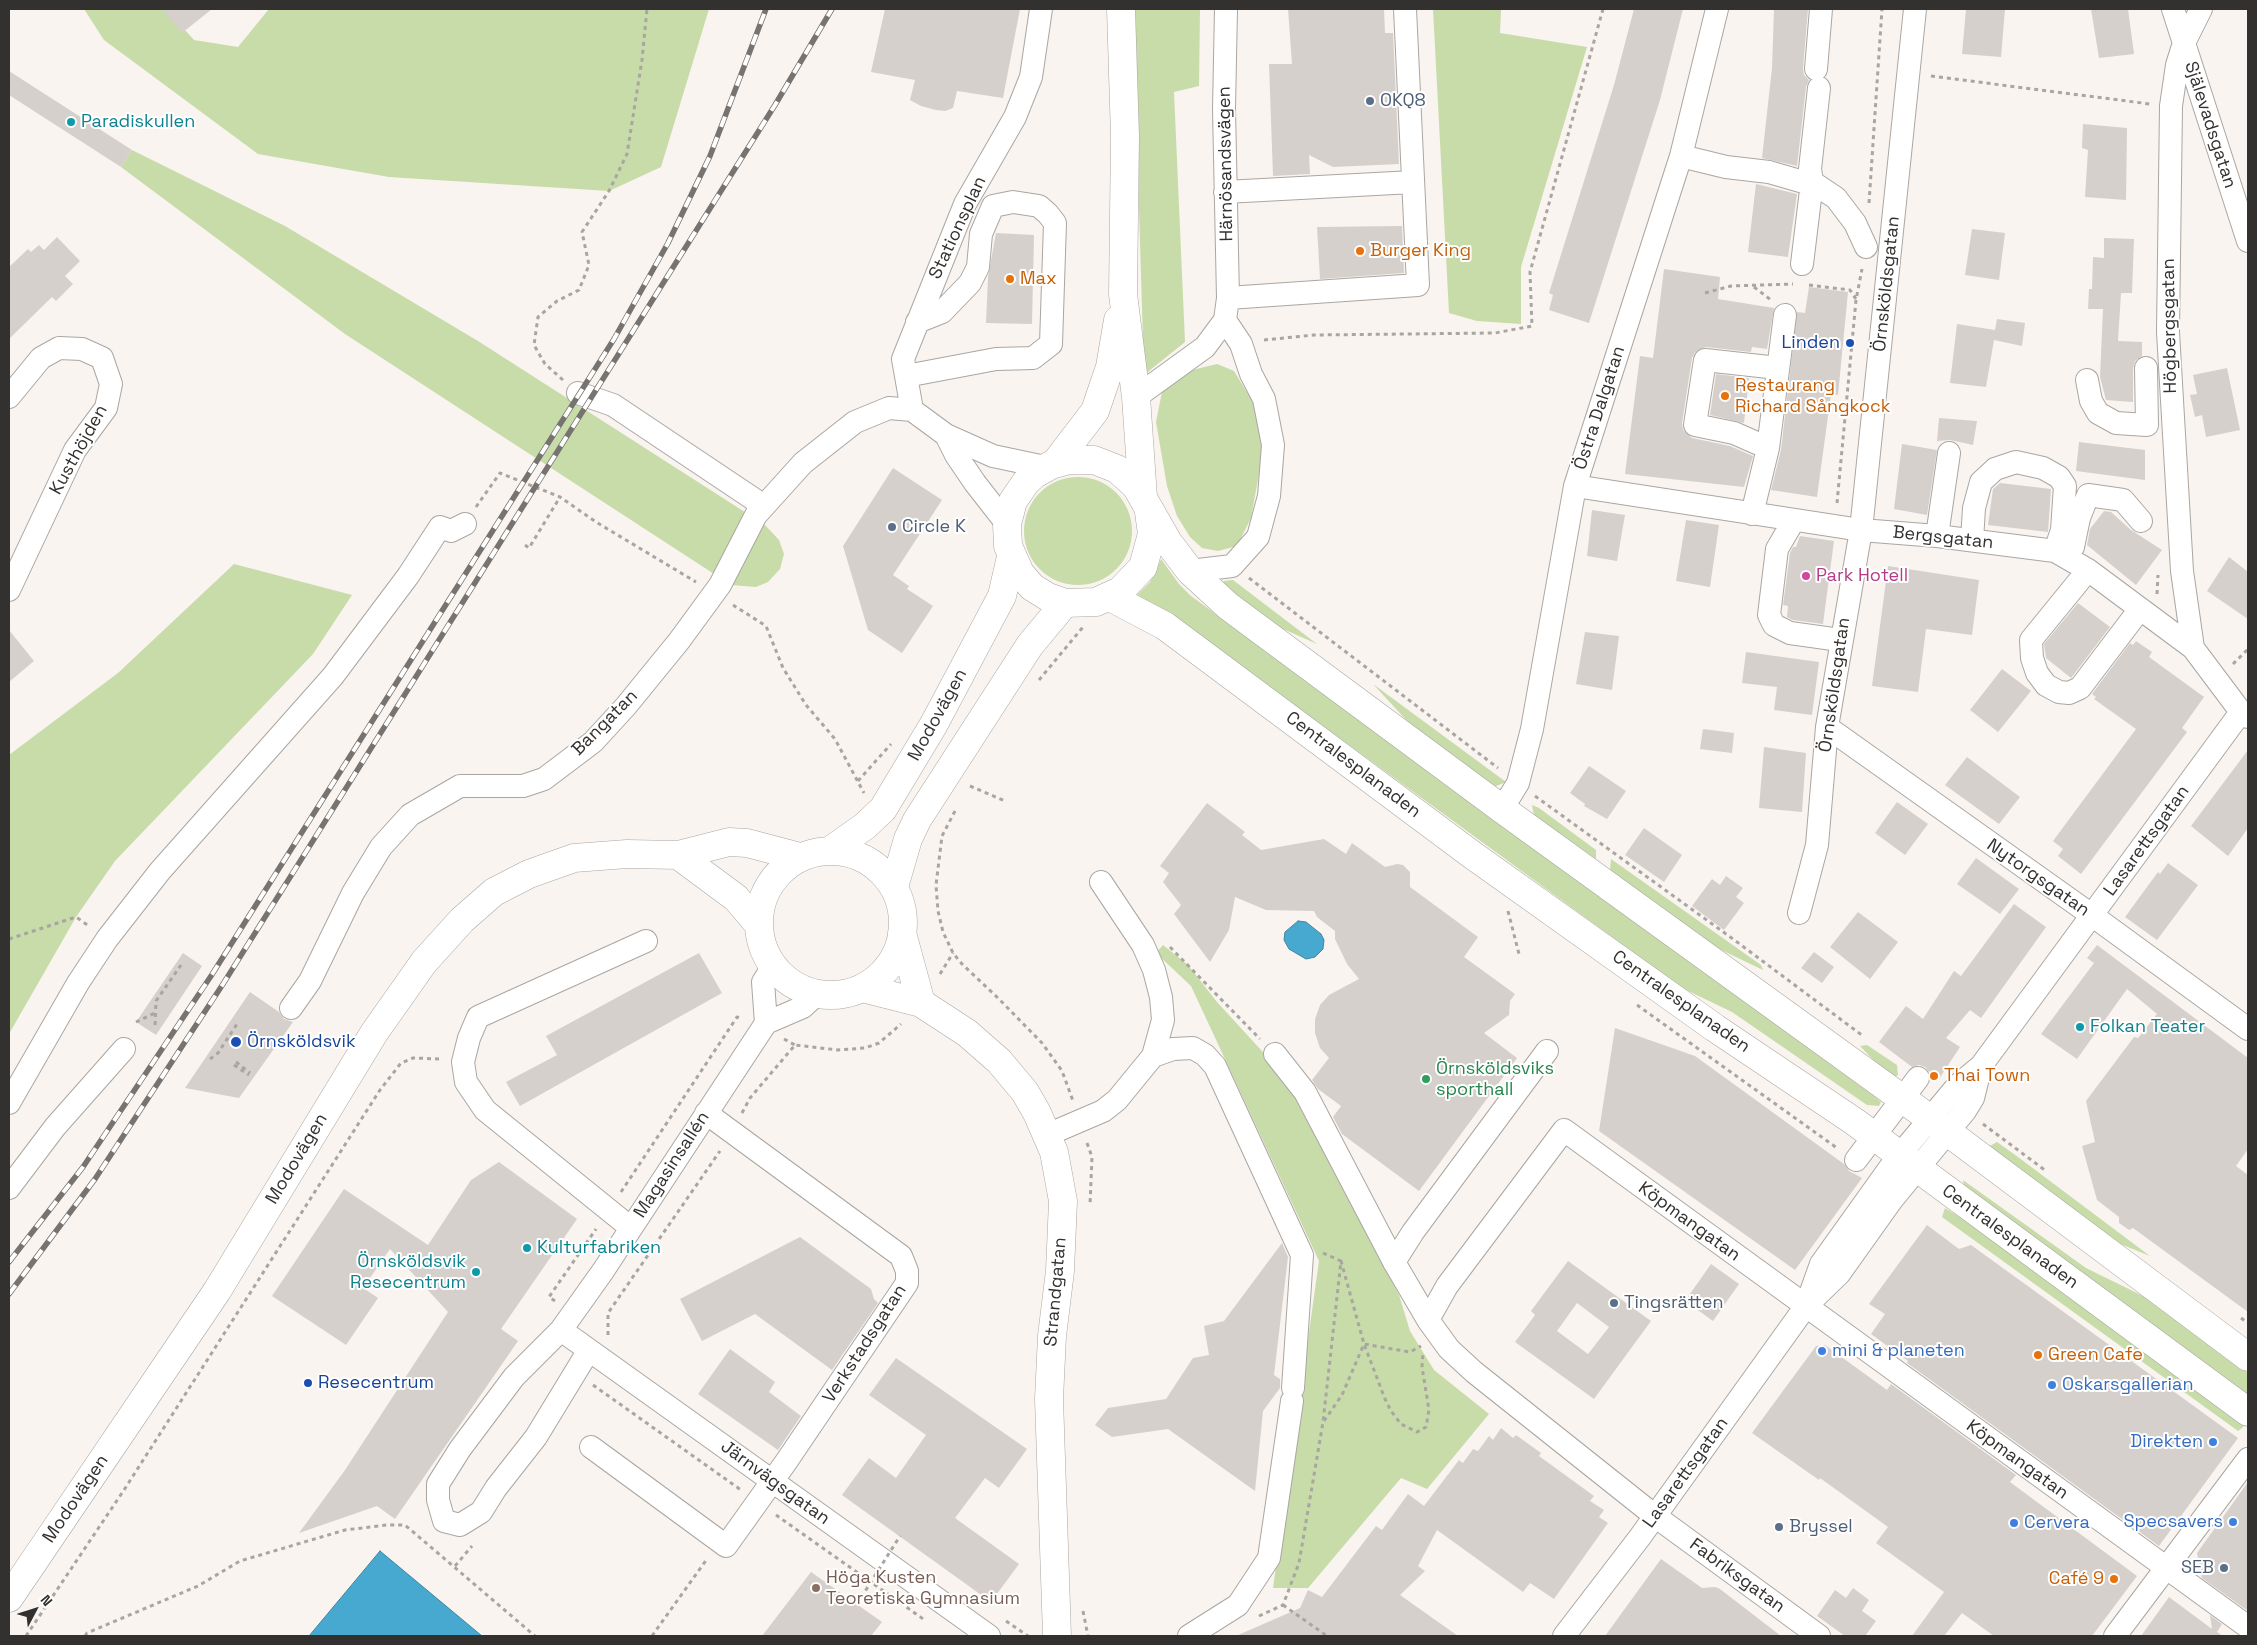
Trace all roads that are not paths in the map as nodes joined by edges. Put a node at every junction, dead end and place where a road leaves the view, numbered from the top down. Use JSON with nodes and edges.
{"nodes":[{"id":1,"x":1041,"y":9,"type":"edge"},
{"id":2,"x":1121,"y":9,"type":"edge"},
{"id":3,"x":1226,"y":9,"type":"edge"},
{"id":4,"x":1405,"y":9,"type":"edge"},
{"id":5,"x":1717,"y":9,"type":"edge"},
{"id":6,"x":1821,"y":9,"type":"edge"},
{"id":7,"x":1915,"y":9,"type":"edge"},
{"id":8,"x":2173,"y":9,"type":"edge"},
{"id":9,"x":2202,"y":9,"type":"edge"},
{"id":10,"x":2184,"y":43,"type":"junction"},
{"id":11,"x":1681,"y":156,"type":"junction"},
{"id":12,"x":1413,"y":182,"type":"junction"},
{"id":13,"x":1812,"y":182,"type":"junction"},
{"id":14,"x":977,"y":184,"type":"junction"},
{"id":15,"x":1225,"y":192,"type":"junction"},
{"id":16,"x":1013,"y":202,"type":"junction"},
{"id":17,"x":2246,"y":229,"type":"edge"},
{"id":18,"x":1866,"y":247,"type":"dead end"},
{"id":19,"x":1802,"y":278,"type":"road end"},
{"id":20,"x":1123,"y":294,"type":"junction"},
{"id":21,"x":1226,"y":309,"type":"junction"},
{"id":22,"x":1785,"y":315,"type":"dead end"},
{"id":23,"x":917,"y":322,"type":"junction"},
{"id":24,"x":1778,"y":368,"type":"junction"},
{"id":25,"x":2146,"y":368,"type":"dead end"},
{"id":26,"x":906,"y":376,"type":"junction"},
{"id":27,"x":2088,"y":380,"type":"dead end"},
{"id":28,"x":578,"y":393,"type":"road end"},
{"id":29,"x":9,"y":397,"type":"edge"},
{"id":30,"x":1136,"y":397,"type":"junction"},
{"id":31,"x":912,"y":410,"type":"junction"},
{"id":32,"x":2147,"y":425,"type":"junction"},
{"id":33,"x":946,"y":435,"type":"junction"},
{"id":34,"x":1768,"y":448,"type":"junction"},
{"id":35,"x":2175,"y":452,"type":"junction"},
{"id":36,"x":1949,"y":453,"type":"dead end"},
{"id":37,"x":1051,"y":465,"type":"junction"},
{"id":38,"x":1575,"y":486,"type":"junction"},
{"id":39,"x":1146,"y":504,"type":"junction"},
{"id":40,"x":764,"y":506,"type":"junction"},
{"id":41,"x":1752,"y":514,"type":"junction"},
{"id":42,"x":1794,"y":520,"type":"junction"},
{"id":43,"x":2141,"y":521,"type":"dead end"},
{"id":44,"x":465,"y":524,"type":"road end"},
{"id":45,"x":1007,"y":524,"type":"junction"},
{"id":46,"x":1860,"y":530,"type":"junction"},
{"id":47,"x":1937,"y":536,"type":"junction"},
{"id":48,"x":1972,"y":540,"type":"junction"},
{"id":49,"x":1011,"y":557,"type":"junction"},
{"id":50,"x":2071,"y":560,"type":"junction"},
{"id":51,"x":1190,"y":571,"type":"junction"},
{"id":52,"x":9,"y":590,"type":"edge"},
{"id":53,"x":1110,"y":597,"type":"junction"},
{"id":54,"x":1065,"y":603,"type":"junction"},
{"id":55,"x":2147,"y":614,"type":"junction"},
{"id":56,"x":1840,"y":640,"type":"junction"},
{"id":57,"x":2194,"y":648,"type":"junction"},
{"id":58,"x":2244,"y":715,"type":"edge"},
{"id":59,"x":1827,"y":727,"type":"junction"},
{"id":60,"x":1502,"y":810,"type":"junction"},
{"id":61,"x":831,"y":850,"type":"junction"},
{"id":62,"x":678,"y":855,"type":"junction"},
{"id":63,"x":800,"y":857,"type":"junction"},
{"id":64,"x":1102,"y":882,"type":"dead end"},
{"id":65,"x":894,"y":887,"type":"junction"},
{"id":66,"x":1799,"y":913,"type":"dead end"},
{"id":67,"x":2093,"y":916,"type":"junction"},
{"id":68,"x":758,"y":924,"type":"junction"},
{"id":69,"x":902,"y":933,"type":"junction"},
{"id":70,"x":646,"y":941,"type":"dead end"},
{"id":71,"x":773,"y":966,"type":"junction"},
{"id":72,"x":862,"y":988,"type":"junction"},
{"id":73,"x":817,"y":994,"type":"junction"},
{"id":74,"x":921,"y":1003,"type":"junction"},
{"id":75,"x":291,"y":1008,"type":"dead end"},
{"id":76,"x":766,"y":1023,"type":"junction"},
{"id":77,"x":2248,"y":1029,"type":"edge"},
{"id":78,"x":124,"y":1049,"type":"dead end"},
{"id":79,"x":1547,"y":1052,"type":"dead end"},
{"id":80,"x":1275,"y":1054,"type":"road end"},
{"id":81,"x":1153,"y":1056,"type":"junction"},
{"id":82,"x":1981,"y":1066,"type":"junction"},
{"id":83,"x":1918,"y":1078,"type":"dead end"},
{"id":84,"x":1901,"y":1100,"type":"junction"},
{"id":85,"x":9,"y":1103,"type":"edge"},
{"id":86,"x":706,"y":1113,"type":"junction"},
{"id":87,"x":1938,"y":1125,"type":"junction"},
{"id":88,"x":1047,"y":1135,"type":"junction"},
{"id":89,"x":1873,"y":1136,"type":"junction"},
{"id":90,"x":1856,"y":1160,"type":"road end"},
{"id":91,"x":1909,"y":1162,"type":"junction"},
{"id":92,"x":9,"y":1188,"type":"edge"},
{"id":93,"x":631,"y":1228,"type":"junction"},
{"id":94,"x":1394,"y":1262,"type":"junction"},
{"id":95,"x":1806,"y":1306,"type":"junction"},
{"id":96,"x":1428,"y":1320,"type":"junction"},
{"id":97,"x":561,"y":1330,"type":"junction"},
{"id":98,"x":589,"y":1350,"type":"junction"},
{"id":99,"x":2248,"y":1356,"type":"edge"},
{"id":100,"x":2248,"y":1412,"type":"edge"},
{"id":101,"x":591,"y":1447,"type":"dead end"},
{"id":102,"x":2248,"y":1459,"type":"edge"},
{"id":103,"x":773,"y":1480,"type":"junction"},
{"id":104,"x":1655,"y":1516,"type":"junction"},
{"id":105,"x":2166,"y":1568,"type":"junction"},
{"id":106,"x":9,"y":1598,"type":"edge"},
{"id":107,"x":2248,"y":1627,"type":"edge"},
{"id":108,"x":989,"y":1636,"type":"edge"},
{"id":109,"x":1057,"y":1636,"type":"edge"},
{"id":110,"x":1189,"y":1636,"type":"edge"},
{"id":111,"x":1564,"y":1636,"type":"edge"},
{"id":112,"x":1819,"y":1636,"type":"edge"},
{"id":113,"x":2115,"y":1636,"type":"edge"}],
"edges":[{"from":1,"to":14,"type":"street","name":"Stationsplan"},
{"from":2,"to":20,"type":"main road"},
{"from":3,"to":15,"type":"street","name":"Härnösandsvägen"},
{"from":4,"to":12,"type":"street"},
{"from":5,"to":11,"type":"street","name":"Östra Dalgatan"},
{"from":6,"to":13,"type":"street"},
{"from":7,"to":46,"type":"street","name":"Örnsköldsgatan"},
{"from":8,"to":10,"type":"street","name":"Själevadsgatan"},
{"from":9,"to":10,"type":"street","name":"Högbergsgatan"},
{"from":10,"to":17,"type":"street","name":"Själevadsgatan"},
{"from":10,"to":35,"type":"street","name":"Högbergsgatan"},
{"from":11,"to":13,"type":"street"},
{"from":11,"to":38,"type":"street","name":"Östra Dalgatan"},
{"from":12,"to":15,"type":"street"},
{"from":12,"to":21,"type":"street"},
{"from":13,"to":18,"type":"street"},
{"from":13,"to":19,"type":"street"},
{"from":14,"to":16,"type":"street"},
{"from":14,"to":23,"type":"street","name":"Stationsplan"},
{"from":15,"to":21,"type":"street","name":"Härnösandsvägen"},
{"from":16,"to":23,"type":"street"},
{"from":16,"to":26,"type":"street"},
{"from":20,"to":30,"type":"main road"},
{"from":20,"to":37,"type":"main road"},
{"from":21,"to":30,"type":"street"},
{"from":21,"to":51,"type":"street"},
{"from":22,"to":24,"type":"street"},
{"from":23,"to":26,"type":"street","name":"Stationsplan"},
{"from":24,"to":34,"type":"street"},
{"from":24,"to":34,"type":"street"},
{"from":25,"to":32,"type":"street"},
{"from":26,"to":31,"type":"street","name":"Stationsplan"},
{"from":27,"to":32,"type":"street"},
{"from":28,"to":40,"type":"street"},
{"from":29,"to":52,"type":"street","name":"Kusthöjden"},
{"from":30,"to":39,"type":"main road"},
{"from":31,"to":33,"type":"street"},
{"from":31,"to":40,"type":"street","name":"Bangatan"},
{"from":32,"to":35,"type":"street"},
{"from":33,"to":37,"type":"street"},
{"from":33,"to":45,"type":"street"},
{"from":34,"to":41,"type":"street"},
{"from":35,"to":57,"type":"street","name":"Högbergsgatan"},
{"from":36,"to":47,"type":"street"},
{"from":37,"to":39,"type":"main road"},
{"from":37,"to":45,"type":"main road"},
{"from":38,"to":41,"type":"street","name":"Bergsgatan"},
{"from":38,"to":60,"type":"street","name":"Östra Dalgatan"},
{"from":39,"to":51,"type":"main road"},
{"from":39,"to":53,"type":"main road"},
{"from":40,"to":75,"type":"street","name":"Bangatan"},
{"from":41,"to":42,"type":"street","name":"Bergsgatan"},
{"from":42,"to":46,"type":"street","name":"Bergsgatan"},
{"from":42,"to":56,"type":"street"},
{"from":43,"to":50,"type":"street"},
{"from":44,"to":85,"type":"street"},
{"from":45,"to":49,"type":"main road"},
{"from":46,"to":47,"type":"street","name":"Bergsgatan"},
{"from":46,"to":56,"type":"street","name":"Örnsköldsgatan"},
{"from":47,"to":48,"type":"street","name":"Bergsgatan"},
{"from":48,"to":50,"type":"street","name":"Bergsgatan"},
{"from":48,"to":50,"type":"street"},
{"from":49,"to":54,"type":"main road"},
{"from":49,"to":61,"type":"main road","name":"Modovägen"},
{"from":50,"to":55,"type":"street","name":"Bergsgatan"},
{"from":50,"to":55,"type":"street"},
{"from":51,"to":60,"type":"main road"},
{"from":53,"to":54,"type":"main road"},
{"from":53,"to":89,"type":"main road","name":"Centralesplanaden"},
{"from":54,"to":65,"type":"main road","name":"Modovägen"},
{"from":55,"to":57,"type":"street","name":"Bergsgatan"},
{"from":56,"to":59,"type":"street","name":"Örnsköldsgatan"},
{"from":57,"to":58,"type":"street","name":"Bergsgatan"},
{"from":58,"to":67,"type":"street","name":"Lasarettsgatan"},
{"from":59,"to":66,"type":"street","name":"Örnsköldsgatan"},
{"from":59,"to":67,"type":"street","name":"Nytorgsgatan"},
{"from":60,"to":84,"type":"main road"},
{"from":61,"to":63,"type":"main road"},
{"from":61,"to":65,"type":"main road"},
{"from":62,"to":63,"type":"main road","name":"Modovägen"},
{"from":62,"to":68,"type":"main road"},
{"from":62,"to":106,"type":"main road","name":"Modovägen"},
{"from":63,"to":68,"type":"main road"},
{"from":64,"to":81,"type":"street"},
{"from":65,"to":69,"type":"main road"},
{"from":67,"to":77,"type":"street","name":"Nytorgsgatan"},
{"from":67,"to":82,"type":"street","name":"Lasarettsgatan"},
{"from":68,"to":71,"type":"main road"},
{"from":69,"to":72,"type":"main road"},
{"from":69,"to":74,"type":"main road"},
{"from":70,"to":93,"type":"street"},
{"from":71,"to":73,"type":"main road"},
{"from":71,"to":76,"type":"street"},
{"from":72,"to":73,"type":"main road"},
{"from":72,"to":74,"type":"main road","name":"Strandgatan"},
{"from":73,"to":76,"type":"street"},
{"from":74,"to":88,"type":"main road","name":"Strandgatan"},
{"from":76,"to":86,"type":"street","name":"Magasinsallén"},
{"from":78,"to":92,"type":"street"},
{"from":79,"to":94,"type":"street"},
{"from":80,"to":94,"type":"street"},
{"from":81,"to":88,"type":"street"},
{"from":81,"to":110,"type":"street"},
{"from":82,"to":87,"type":"street","name":"Lasarettsgatan"},
{"from":82,"to":87,"type":"street","name":"Lasarettsgatan"},
{"from":83,"to":84,"type":"street"},
{"from":84,"to":87,"type":"main road"},
{"from":84,"to":89,"type":"street"},
{"from":86,"to":93,"type":"street","name":"Magasinsallén"},
{"from":86,"to":103,"type":"street","name":"Verkstadsgatan"},
{"from":87,"to":91,"type":"street","name":"Lasarettsgatan"},
{"from":87,"to":99,"type":"main road"},
{"from":88,"to":109,"type":"main road","name":"Strandgatan"},
{"from":89,"to":90,"type":"street"},
{"from":89,"to":91,"type":"main road","name":"Centralesplanaden"},
{"from":91,"to":95,"type":"street","name":"Lasarettsgatan"},
{"from":91,"to":100,"type":"main road","name":"Centralesplanaden"},
{"from":93,"to":97,"type":"street","name":"Magasinsallén"},
{"from":94,"to":96,"type":"street"},
{"from":95,"to":96,"type":"street","name":"Köpmangatan"},
{"from":95,"to":104,"type":"street","name":"Lasarettsgatan"},
{"from":95,"to":105,"type":"street","name":"Köpmangatan"},
{"from":96,"to":104,"type":"street"},
{"from":97,"to":98,"type":"street","name":"Järnvägsgatan"},
{"from":97,"to":98,"type":"street","name":"Magasinsallén"},
{"from":98,"to":103,"type":"street","name":"Järnvägsgatan"},
{"from":101,"to":103,"type":"street","name":"Verkstadsgatan"},
{"from":102,"to":105,"type":"street"},
{"from":103,"to":108,"type":"street","name":"Järnvägsgatan"},
{"from":104,"to":111,"type":"street","name":"Lasarettsgatan"},
{"from":104,"to":112,"type":"street","name":"Fabriksgatan"},
{"from":105,"to":107,"type":"street","name":"Köpmangatan"},
{"from":105,"to":113,"type":"street"}]}
